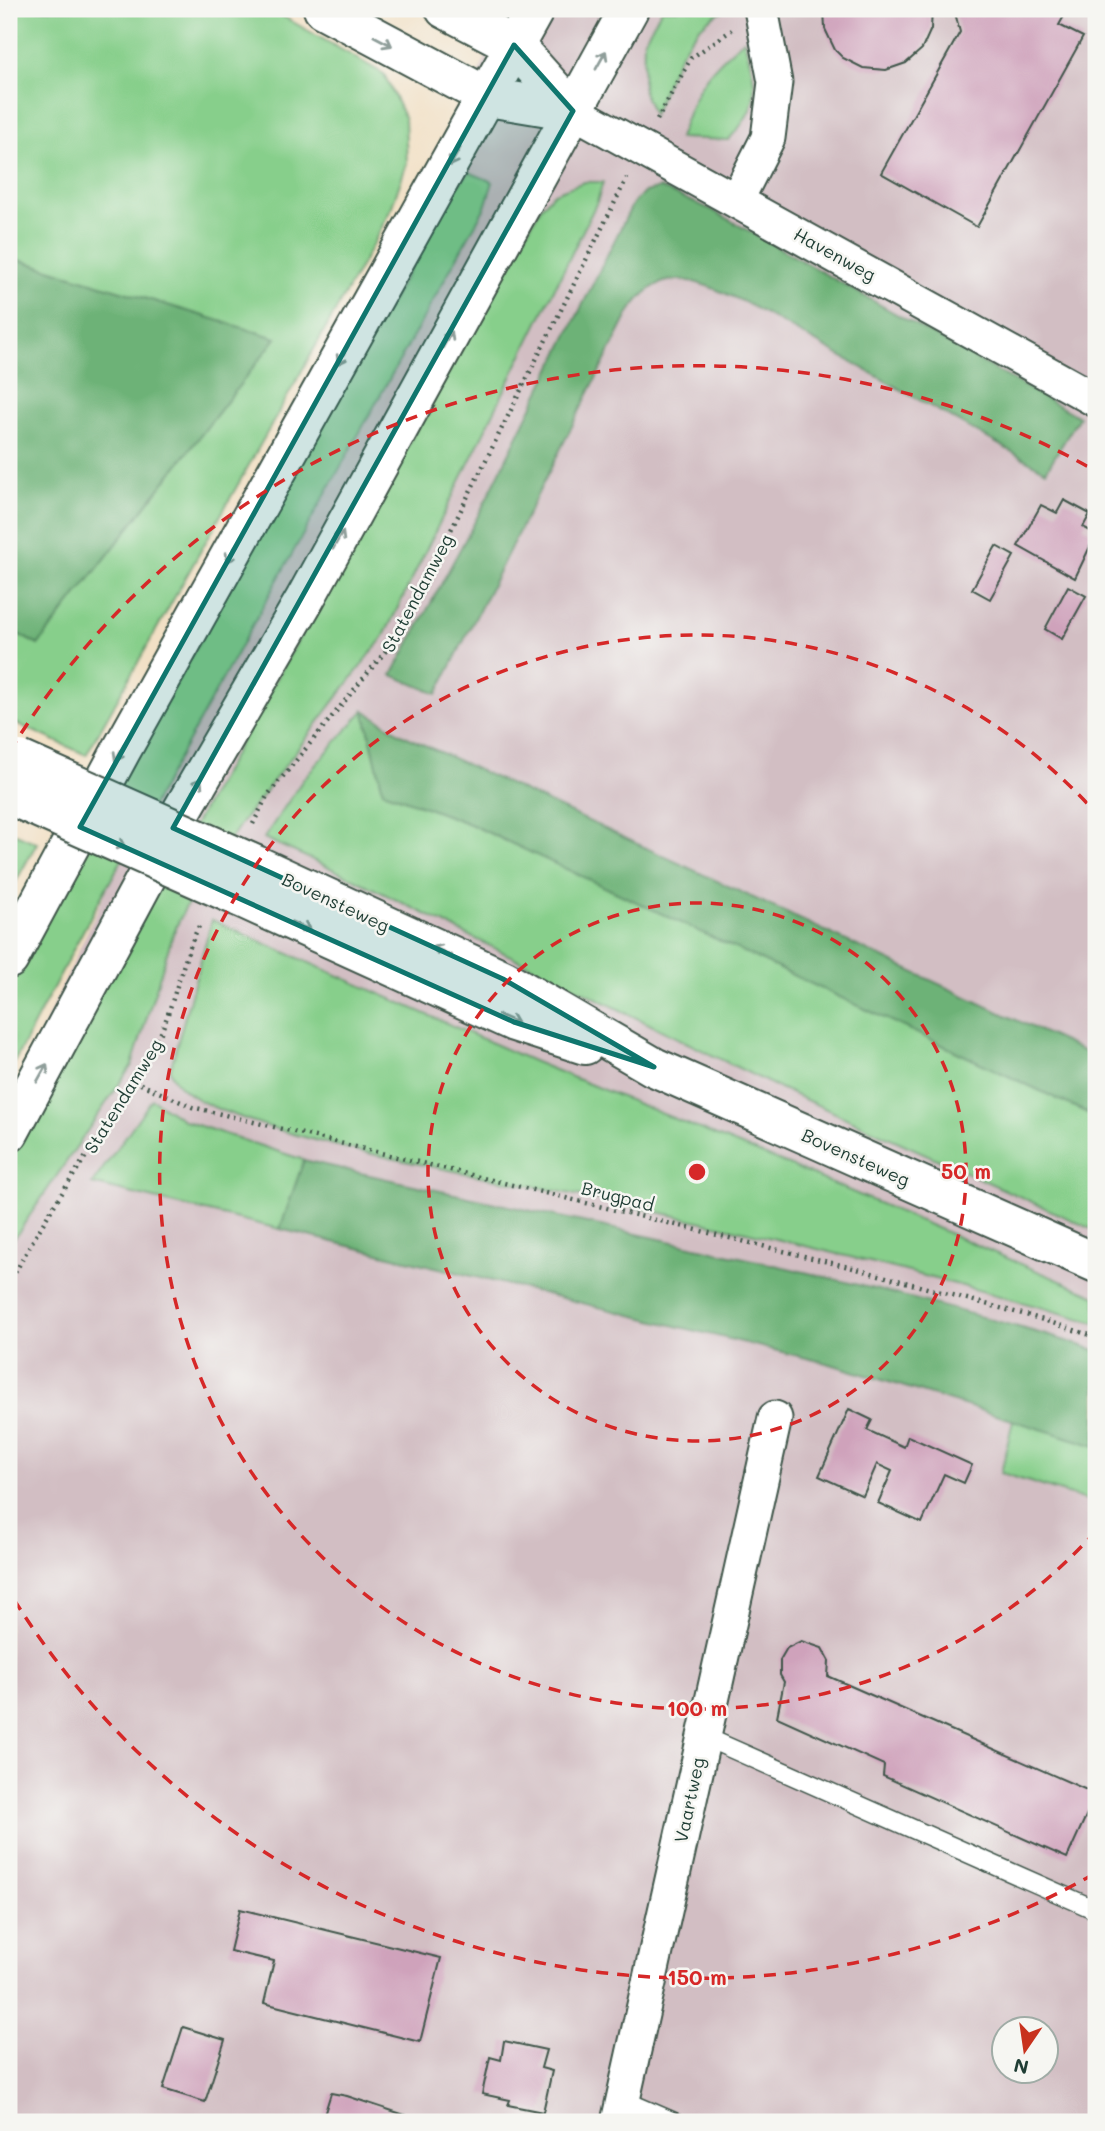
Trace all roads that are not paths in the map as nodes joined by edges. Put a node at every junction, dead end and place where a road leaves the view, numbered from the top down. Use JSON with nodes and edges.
{"nodes":[{"id":1,"x":323,"y":9,"type":"edge"},
{"id":2,"x":446,"y":9,"type":"edge"},
{"id":3,"x":535,"y":9,"type":"edge"},
{"id":4,"x":629,"y":9,"type":"edge"},
{"id":5,"x":762,"y":18,"type":"edge"},
{"id":6,"x":514,"y":45,"type":"junction"},
{"id":7,"x":488,"y":97,"type":"junction"},
{"id":8,"x":573,"y":111,"type":"junction"},
{"id":9,"x":737,"y":199,"type":"junction"},
{"id":10,"x":1096,"y":400,"type":"edge"},
{"id":11,"x":12,"y":770,"type":"edge"},
{"id":12,"x":9,"y":958,"type":"edge"},
{"id":13,"x":9,"y":1133,"type":"edge"},
{"id":14,"x":1096,"y":1263,"type":"edge"},
{"id":15,"x":775,"y":1418,"type":"dead end"},
{"id":16,"x":703,"y":1736,"type":"junction"},
{"id":17,"x":1096,"y":1910,"type":"edge"},
{"id":18,"x":620,"y":2111,"type":"edge"},
{"id":19,"x":674,"y":2122,"type":"edge"}],
"edges":[{"from":1,"to":7,"type":"main road","one_way":true},
{"from":2,"to":6,"type":"main road"},
{"from":3,"to":6,"type":"main road"},
{"from":8,"to":4,"type":"main road","one_way":true},
{"from":5,"to":9,"type":"street"},
{"from":6,"to":7,"type":"main road"},
{"from":6,"to":8,"type":"main road"},
{"from":7,"to":8,"type":"main road"},
{"from":7,"to":12,"type":"main road","one_way":true},
{"from":8,"to":9,"type":"street","name":"Havenweg"},
{"from":13,"to":8,"type":"main road","one_way":true},
{"from":9,"to":10,"type":"street","name":"Havenweg"},
{"from":11,"to":14,"type":"main road","name":"Bovensteweg","bridge":true},
{"from":15,"to":16,"type":"street","name":"Vaartweg"},
{"from":16,"to":17,"type":"lane"},
{"from":16,"to":18,"type":"street","name":"Vaartweg"},
{"from":18,"to":19,"type":"lane","name":"Vaartweg"}]}
